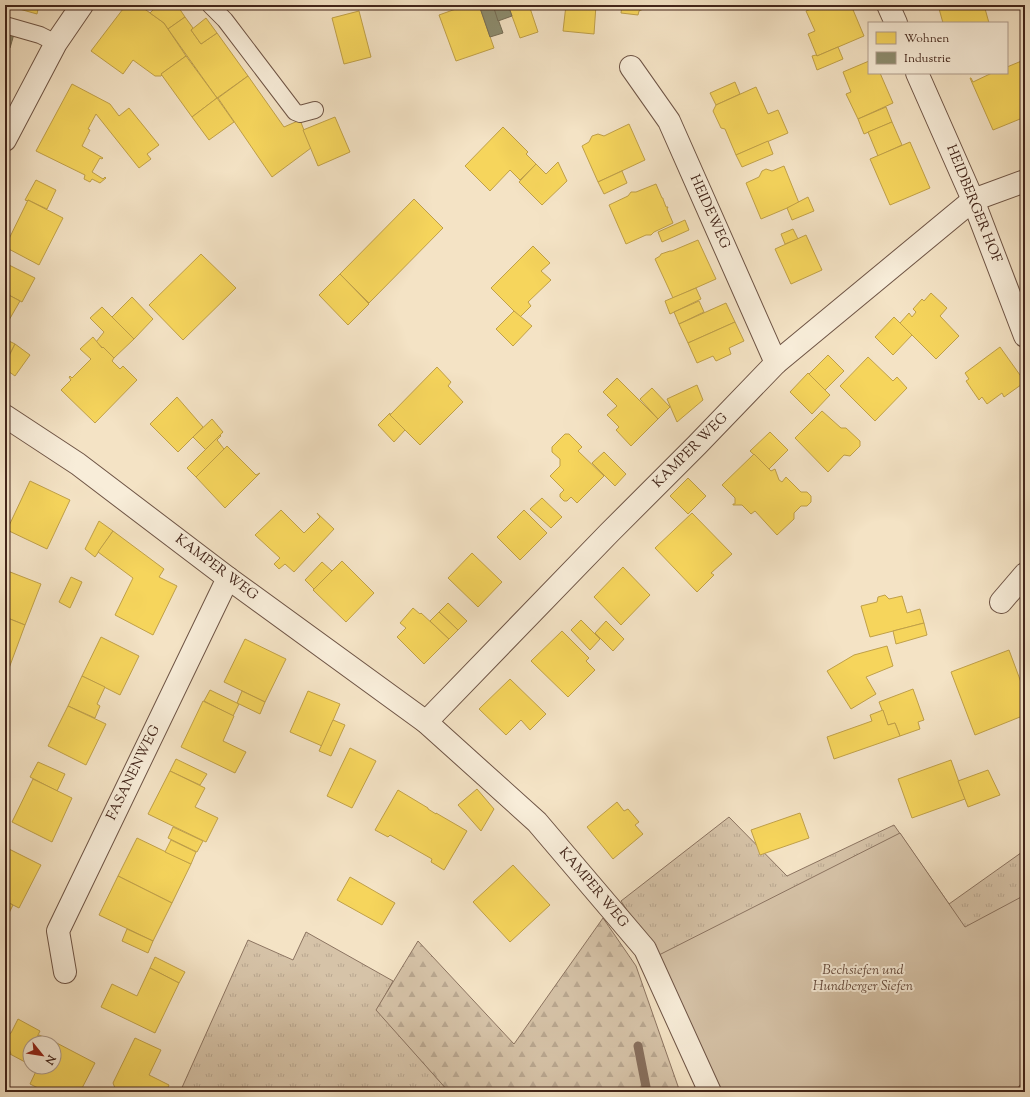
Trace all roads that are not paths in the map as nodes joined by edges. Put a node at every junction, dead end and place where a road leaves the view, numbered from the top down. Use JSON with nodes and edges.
{"nodes":[{"id":1,"x":82,"y":5,"type":"edge"},
{"id":2,"x":210,"y":5,"type":"edge"},
{"id":3,"x":888,"y":5,"type":"edge"},
{"id":4,"x":896,"y":22,"type":"edge"},
{"id":5,"x":5,"y":25,"type":"edge"},
{"id":6,"x":56,"y":43,"type":"junction"},
{"id":7,"x":631,"y":67,"type":"dead end"},
{"id":8,"x":918,"y":74,"type":"edge"},
{"id":9,"x":315,"y":110,"type":"dead end"},
{"id":10,"x":5,"y":140,"type":"edge"},
{"id":11,"x":1025,"y":181,"type":"edge"},
{"id":12,"x":973,"y":200,"type":"junction"},
{"id":13,"x":1025,"y":336,"type":"edge"},
{"id":14,"x":776,"y":363,"type":"junction"},
{"id":15,"x":5,"y":416,"type":"edge"},
{"id":16,"x":1025,"y":574,"type":"edge"},
{"id":17,"x":228,"y":578,"type":"junction"},
{"id":18,"x":1001,"y":602,"type":"dead end"},
{"id":19,"x":426,"y":722,"type":"junction"},
{"id":20,"x":65,"y":972,"type":"dead end"},
{"id":21,"x":710,"y":1092,"type":"edge"}],
"edges":[{"from":1,"to":6,"type":"street"},
{"from":2,"to":9,"type":"lane"},
{"from":3,"to":4,"type":"street"},
{"from":5,"to":6,"type":"lane"},
{"from":6,"to":10,"type":"street"},
{"from":7,"to":14,"type":"street","name":"HEIDEWEG"},
{"from":8,"to":12,"type":"street","name":"HEIDBERGER HOF"},
{"from":11,"to":12,"type":"street","name":"KAMPER WEG"},
{"from":12,"to":13,"type":"street","name":"HEIDBERGER HOF"},
{"from":12,"to":14,"type":"street","name":"KAMPER WEG"},
{"from":14,"to":19,"type":"street","name":"KAMPER WEG"},
{"from":15,"to":17,"type":"street","name":"KAMPER WEG"},
{"from":16,"to":18,"type":"street"},
{"from":17,"to":19,"type":"street","name":"KAMPER WEG"},
{"from":17,"to":20,"type":"street","name":"FASANENWEG"},
{"from":19,"to":21,"type":"street","name":"KAMPER WEG"}]}
